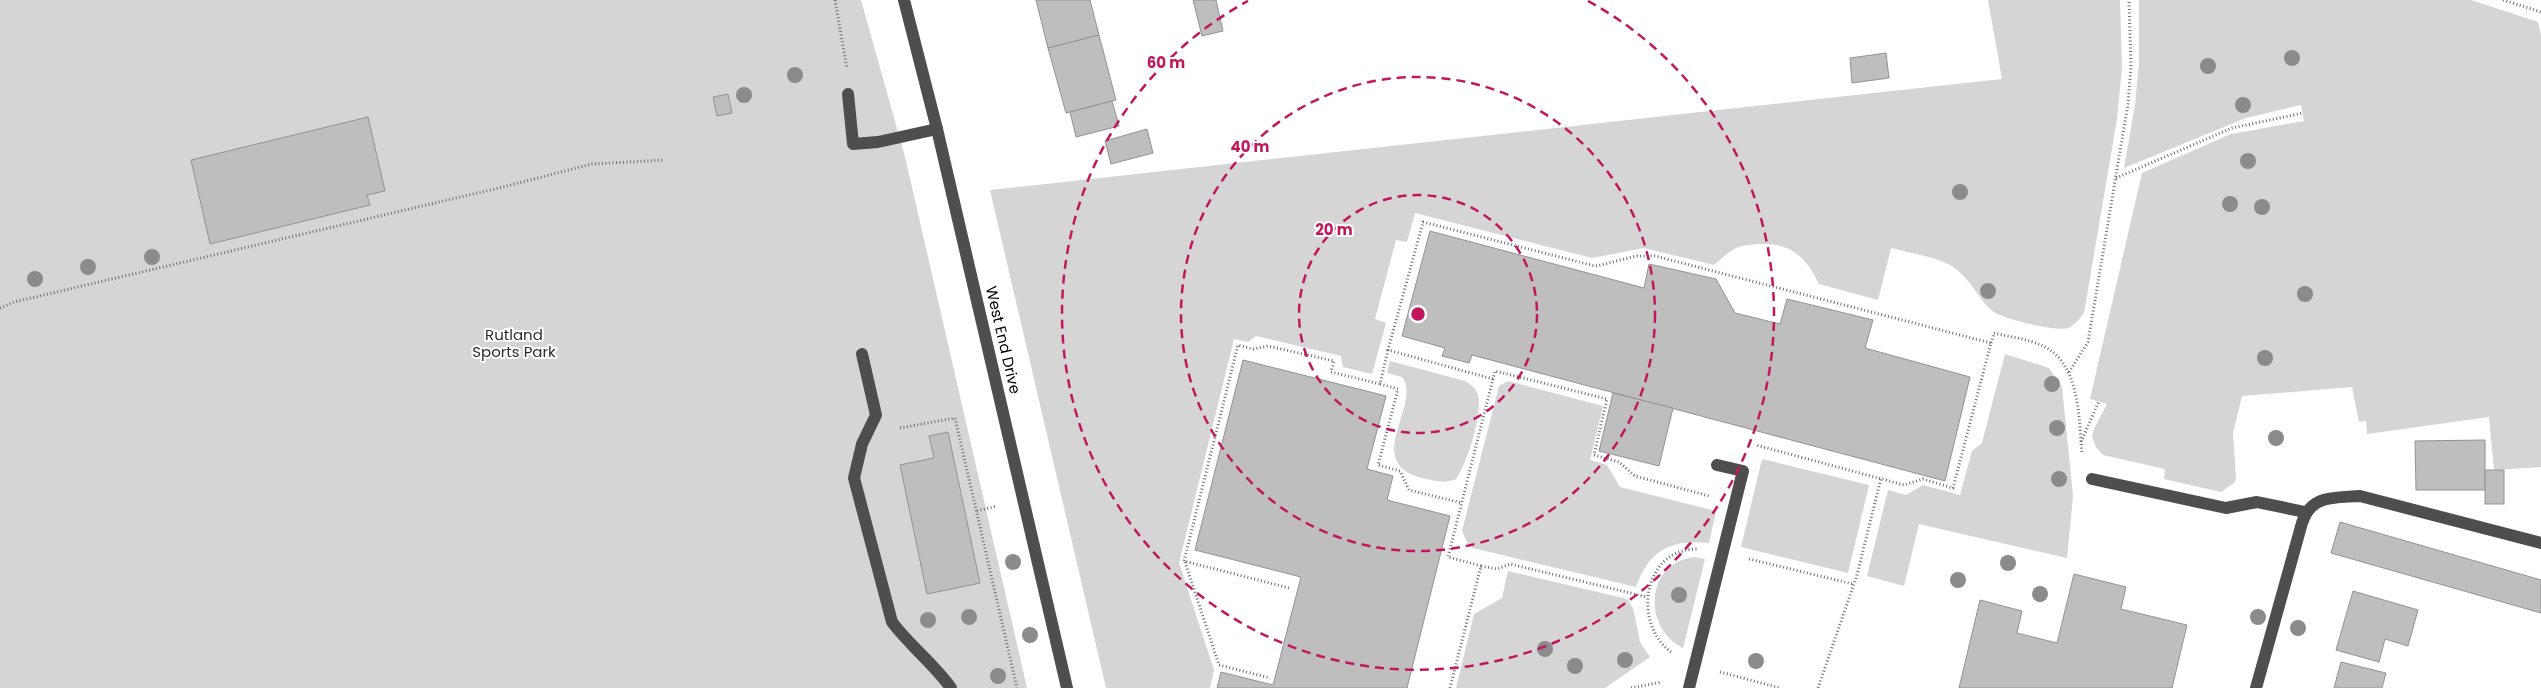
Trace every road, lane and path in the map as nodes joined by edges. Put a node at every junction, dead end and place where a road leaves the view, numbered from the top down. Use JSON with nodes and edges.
{"nodes":[{"id":1,"x":835,"y":0,"type":"edge"},
{"id":2,"x":904,"y":0,"type":"edge"},
{"id":3,"x":2129,"y":0,"type":"edge"},
{"id":4,"x":2503,"y":0,"type":"edge"},
{"id":5,"x":2541,"y":12,"type":"edge"},
{"id":6,"x":848,"y":94,"type":"joint"},
{"id":7,"x":2303,"y":113,"type":"dead end"},
{"id":8,"x":937,"y":129,"type":"junction"},
{"id":9,"x":664,"y":160,"type":"dead end"},
{"id":10,"x":2116,"y":178,"type":"junction"},
{"id":11,"x":0,"y":308,"type":"edge"},
{"id":12,"x":1991,"y":343,"type":"junction"},
{"id":13,"x":1388,"y":350,"type":"junction"},
{"id":14,"x":862,"y":354,"type":"dead end"},
{"id":15,"x":2069,"y":372,"type":"junction"},
{"id":16,"x":1493,"y":379,"type":"junction"},
{"id":17,"x":1380,"y":384,"type":"junction"},
{"id":18,"x":2099,"y":401,"type":"dead end"},
{"id":19,"x":867,"y":434,"type":"junction"},
{"id":20,"x":2081,"y":442,"type":"junction"},
{"id":21,"x":1717,"y":465,"type":"dead end"},
{"id":22,"x":1743,"y":471,"type":"junction"},
{"id":23,"x":1880,"y":478,"type":"junction"},
{"id":24,"x":2092,"y":479,"type":"joint"},
{"id":25,"x":1735,"y":502,"type":"junction"},
{"id":26,"x":1462,"y":503,"type":"junction"},
{"id":27,"x":997,"y":506,"type":"dead end"},
{"id":28,"x":977,"y":511,"type":"junction"},
{"id":29,"x":2304,"y":518,"type":"junction"},
{"id":30,"x":2541,"y":543,"type":"edge"},
{"id":31,"x":1184,"y":561,"type":"junction"},
{"id":32,"x":1481,"y":566,"type":"junction"},
{"id":33,"x":1289,"y":588,"type":"dead end"},
{"id":34,"x":1647,"y":597,"type":"dead end"},
{"id":35,"x":1270,"y":678,"type":"dead end"},
{"id":36,"x":1667,"y":681,"type":"dead end"},
{"id":37,"x":950,"y":688,"type":"edge"},
{"id":38,"x":1017,"y":688,"type":"edge"},
{"id":39,"x":1067,"y":688,"type":"edge"},
{"id":40,"x":1450,"y":688,"type":"edge"},
{"id":41,"x":1630,"y":688,"type":"edge"},
{"id":42,"x":1689,"y":688,"type":"edge"},
{"id":43,"x":1818,"y":688,"type":"edge"},
{"id":44,"x":2256,"y":688,"type":"edge"}],
"edges":[{"from":1,"to":6,"type":"path"},
{"from":2,"to":8,"type":"street","name":"West End Drive"},
{"from":3,"to":10,"type":"path"},
{"from":4,"to":5,"type":"path"},
{"from":6,"to":8,"type":"street"},
{"from":7,"to":10,"type":"path"},
{"from":8,"to":39,"type":"street","name":"West End Drive"},
{"from":9,"to":11,"type":"path"},
{"from":10,"to":15,"type":"path"},
{"from":12,"to":13,"type":"path"},
{"from":12,"to":15,"type":"path"},
{"from":12,"to":23,"type":"path"},
{"from":13,"to":16,"type":"path"},
{"from":13,"to":17,"type":"path"},
{"from":14,"to":19,"type":"street"},
{"from":15,"to":20,"type":"path"},
{"from":16,"to":25,"type":"path"},
{"from":16,"to":26,"type":"path"},
{"from":17,"to":26,"type":"path"},
{"from":17,"to":31,"type":"path"},
{"from":18,"to":20,"type":"path"},
{"from":19,"to":28,"type":"path"},
{"from":19,"to":37,"type":"street"},
{"from":20,"to":24,"type":"path"},
{"from":21,"to":22,"type":"street"},
{"from":22,"to":23,"type":"path"},
{"from":22,"to":25,"type":"street"},
{"from":23,"to":43,"type":"path"},
{"from":24,"to":29,"type":"street"},
{"from":25,"to":42,"type":"street"},
{"from":26,"to":32,"type":"path"},
{"from":27,"to":28,"type":"path"},
{"from":28,"to":38,"type":"path"},
{"from":29,"to":30,"type":"street"},
{"from":29,"to":44,"type":"street"},
{"from":31,"to":33,"type":"path"},
{"from":31,"to":35,"type":"path"},
{"from":32,"to":34,"type":"path"},
{"from":32,"to":40,"type":"path"},
{"from":36,"to":41,"type":"path"}]}
